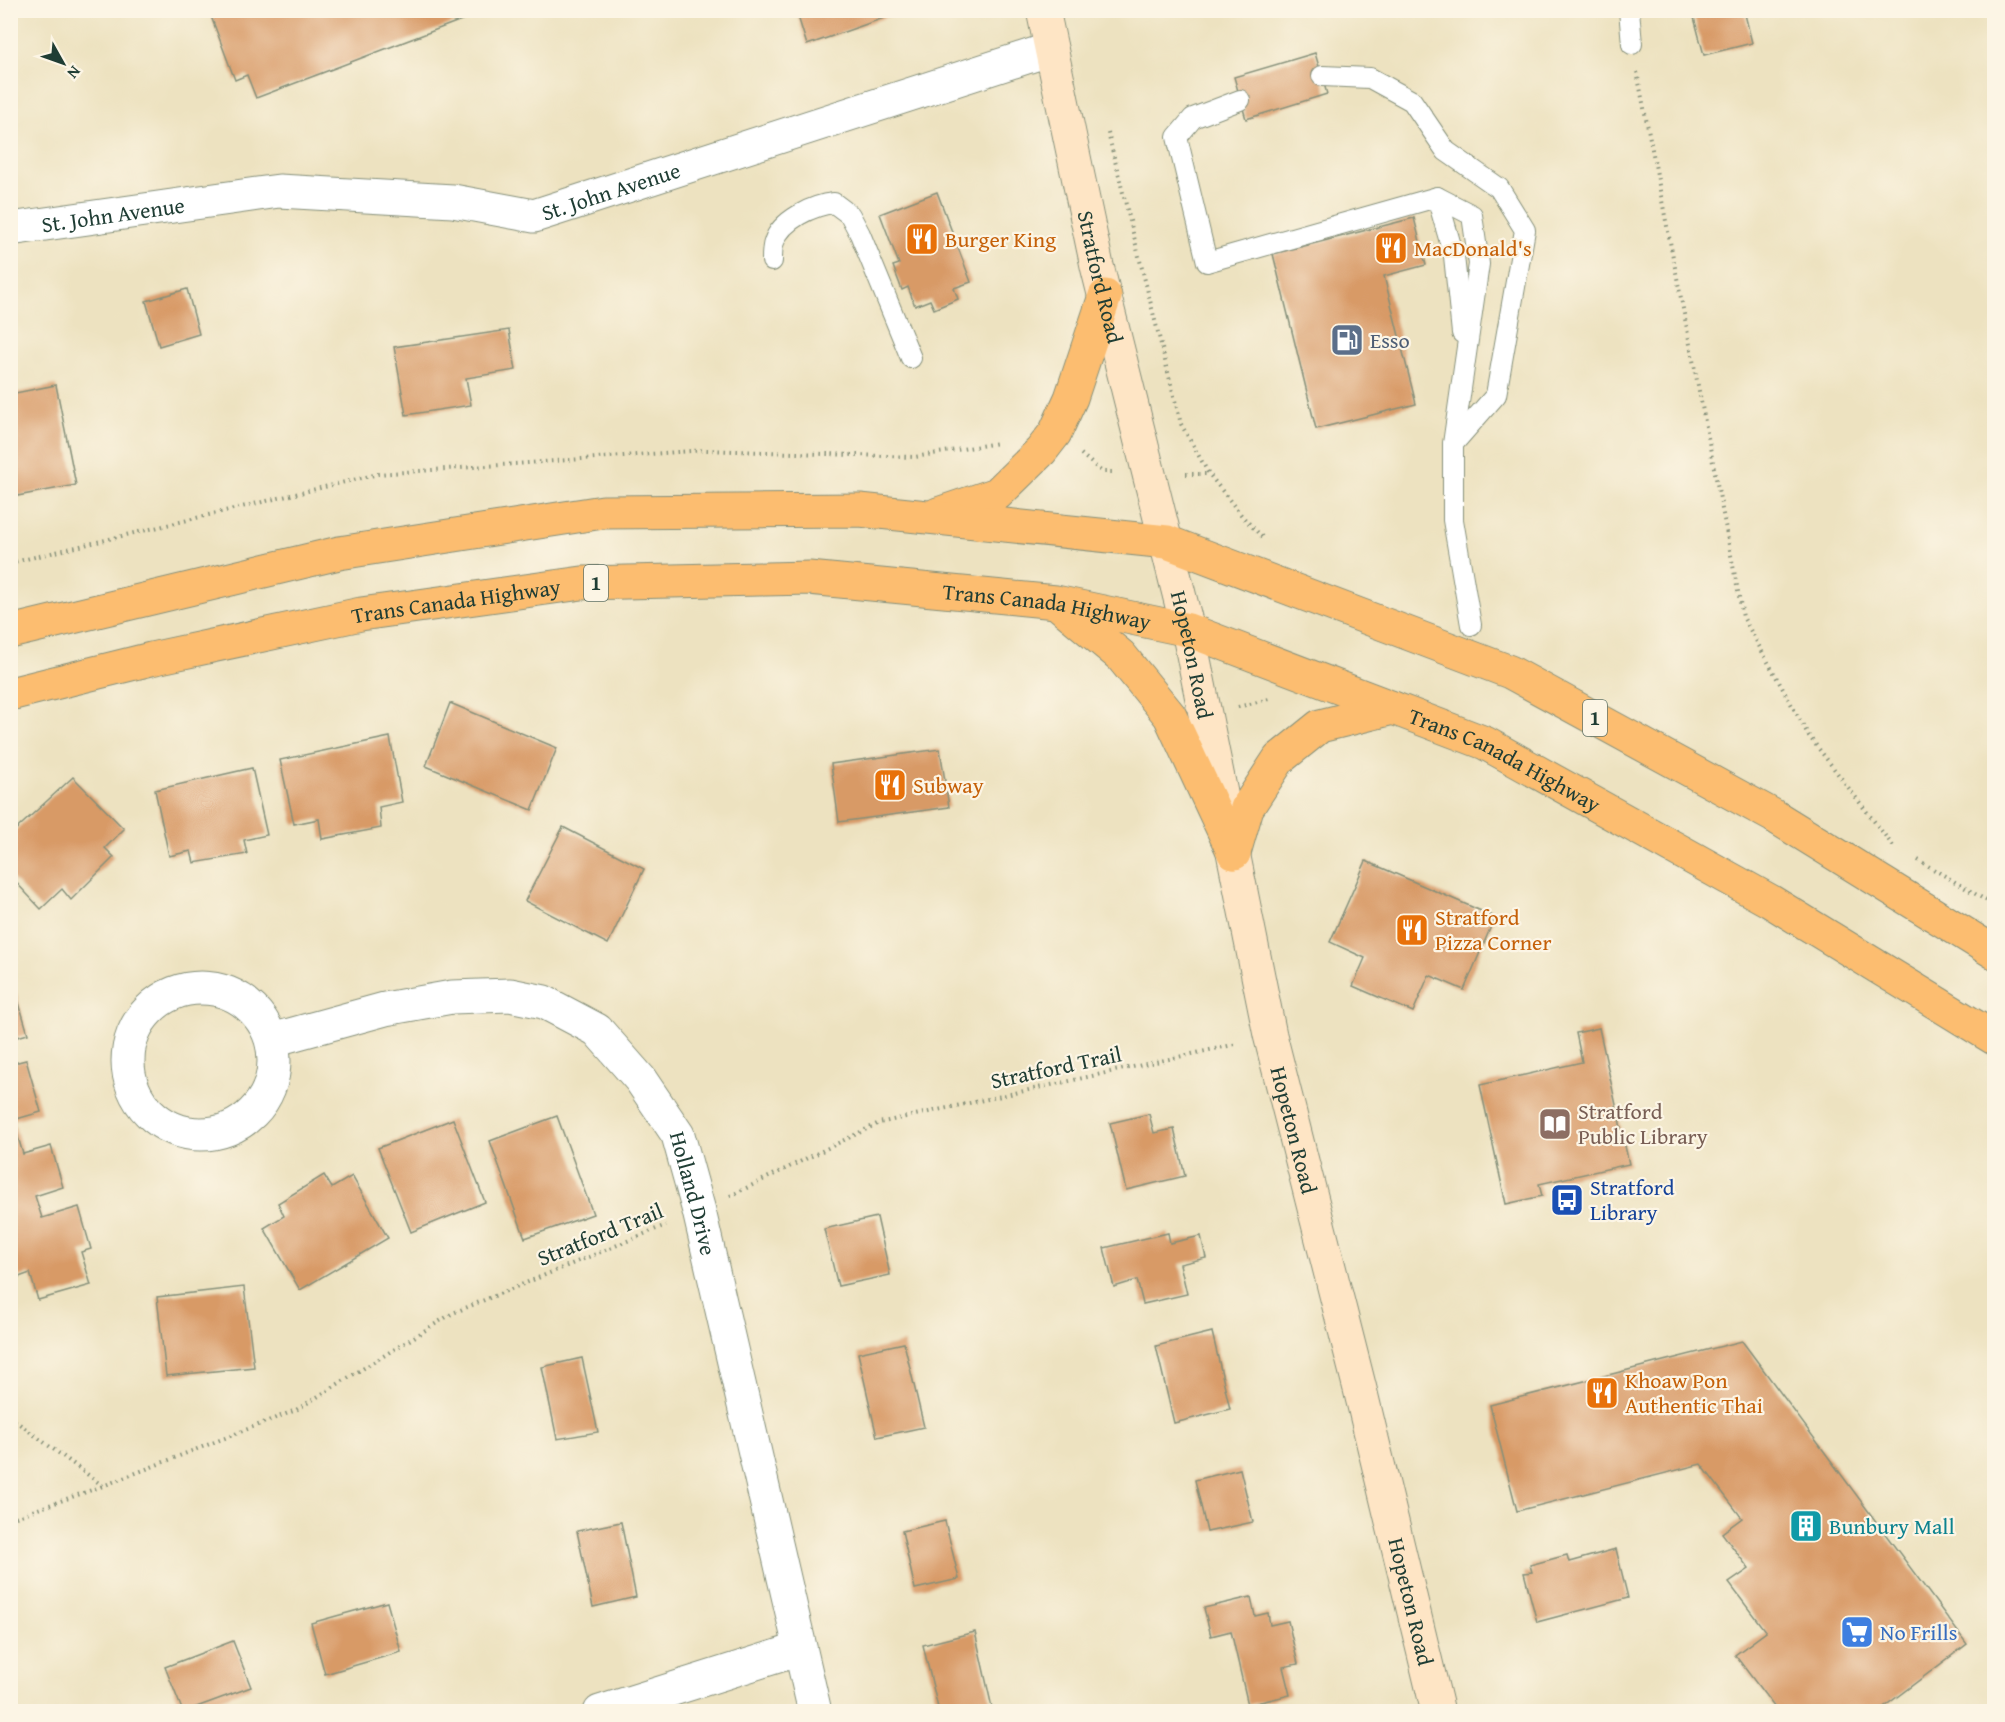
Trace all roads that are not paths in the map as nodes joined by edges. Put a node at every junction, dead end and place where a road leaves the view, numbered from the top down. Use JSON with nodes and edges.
{"nodes":[{"id":1,"x":1043,"y":10,"type":"edge"},
{"id":2,"x":1629,"y":10,"type":"edge"},
{"id":3,"x":1632,"y":44,"type":"road end"},
{"id":4,"x":1052,"y":49,"type":"junction"},
{"id":5,"x":1322,"y":76,"type":"dead end"},
{"id":6,"x":1240,"y":100,"type":"dead end"},
{"id":7,"x":1437,"y":197,"type":"junction"},
{"id":8,"x":10,"y":230,"type":"edge"},
{"id":9,"x":772,"y":261,"type":"dead end"},
{"id":10,"x":1105,"y":296,"type":"junction"},
{"id":11,"x":911,"y":358,"type":"dead end"},
{"id":12,"x":1465,"y":362,"type":"junction"},
{"id":13,"x":1454,"y":444,"type":"junction"},
{"id":14,"x":928,"y":517,"type":"junction"},
{"id":15,"x":1167,"y":542,"type":"junction"},
{"id":16,"x":1056,"y":602,"type":"junction"},
{"id":17,"x":1471,"y":625,"type":"dead end"},
{"id":18,"x":1188,"y":630,"type":"junction"},
{"id":19,"x":10,"y":632,"type":"edge"},
{"id":20,"x":10,"y":694,"type":"edge"},
{"id":21,"x":1393,"y":708,"type":"junction"},
{"id":22,"x":1234,"y":853,"type":"junction"},
{"id":23,"x":1995,"y":952,"type":"edge"},
{"id":24,"x":1995,"y":1038,"type":"edge"},
{"id":25,"x":272,"y":1041,"type":"junction"},
{"id":26,"x":800,"y":1649,"type":"junction"},
{"id":27,"x":600,"y":1712,"type":"edge"},
{"id":28,"x":815,"y":1712,"type":"edge"},
{"id":29,"x":1438,"y":1712,"type":"edge"}],
"edges":[{"from":1,"to":4,"type":"main road","name":"Stratford Road"},
{"from":2,"to":3,"type":"lane"},
{"from":4,"to":8,"type":"street","name":"St. John Avenue"},
{"from":4,"to":10,"type":"main road","name":"Stratford Road"},
{"from":5,"to":13,"type":"lane"},
{"from":6,"to":7,"type":"lane"},
{"from":7,"to":12,"type":"lane"},
{"from":7,"to":12,"type":"lane"},
{"from":9,"to":11,"type":"lane"},
{"from":10,"to":14,"type":"highway"},
{"from":10,"to":15,"type":"main road","name":"Stratford Road"},
{"from":12,"to":13,"type":"lane"},
{"from":13,"to":17,"type":"lane"},
{"from":14,"to":15,"type":"highway","number":"1"},
{"from":14,"to":19,"type":"highway","number":"1"},
{"from":15,"to":18,"type":"main road","name":"Hopeton Road"},
{"from":15,"to":23,"type":"highway","number":"1"},
{"from":16,"to":18,"type":"highway","name":"Trans Canada Highway","number":"1"},
{"from":16,"to":20,"type":"highway","name":"Trans Canada Highway","number":"1"},
{"from":16,"to":22,"type":"highway"},
{"from":18,"to":21,"type":"highway","name":"Trans Canada Highway","number":"1"},
{"from":18,"to":22,"type":"main road","name":"Hopeton Road"},
{"from":21,"to":22,"type":"highway"},
{"from":21,"to":24,"type":"highway","name":"Trans Canada Highway","number":"1"},
{"from":22,"to":29,"type":"main road","name":"Hopeton Road"},
{"from":25,"to":25,"type":"street"},
{"from":25,"to":26,"type":"street","name":"Holland Drive"},
{"from":26,"to":27,"type":"street"},
{"from":26,"to":28,"type":"street","name":"Holland Drive"}]}
